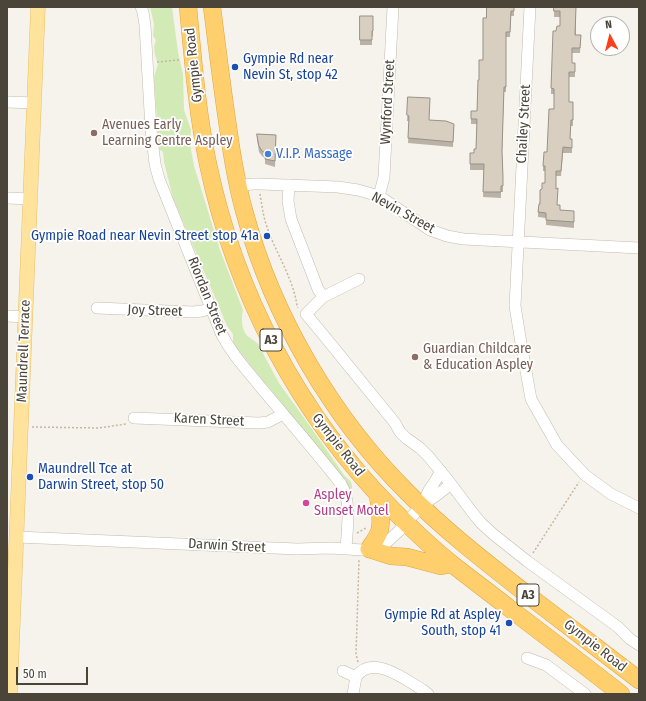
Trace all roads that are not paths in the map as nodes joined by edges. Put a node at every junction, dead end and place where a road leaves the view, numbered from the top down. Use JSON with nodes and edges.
{"nodes":[{"id":1,"x":38,"y":7,"type":"edge"},
{"id":2,"x":141,"y":7,"type":"edge"},
{"id":3,"x":188,"y":7,"type":"edge"},
{"id":4,"x":212,"y":7,"type":"edge"},
{"id":5,"x":393,"y":7,"type":"edge"},
{"id":6,"x":530,"y":7,"type":"edge"},
{"id":7,"x":7,"y":102,"type":"edge"},
{"id":8,"x":35,"y":103,"type":"junction"},
{"id":9,"x":226,"y":118,"type":"junction"},
{"id":10,"x":201,"y":122,"type":"junction"},
{"id":11,"x":289,"y":185,"type":"junction"},
{"id":12,"x":238,"y":186,"type":"junction"},
{"id":13,"x":378,"y":196,"type":"junction"},
{"id":14,"x":7,"y":198,"type":"edge"},
{"id":15,"x":31,"y":199,"type":"junction"},
{"id":16,"x":519,"y":242,"type":"junction"},
{"id":17,"x":639,"y":248,"type":"edge"},
{"id":18,"x":358,"y":279,"type":"dead end"},
{"id":19,"x":323,"y":297,"type":"junction"},
{"id":20,"x":97,"y":308,"type":"dead end"},
{"id":21,"x":212,"y":308,"type":"junction"},
{"id":22,"x":7,"y":316,"type":"edge"},
{"id":23,"x":26,"y":317,"type":"junction"},
{"id":24,"x":282,"y":414,"type":"junction"},
{"id":25,"x":134,"y":418,"type":"road end"},
{"id":26,"x":441,"y":470,"type":"junction"},
{"id":27,"x":451,"y":484,"type":"junction"},
{"id":28,"x":378,"y":494,"type":"junction"},
{"id":29,"x":421,"y":506,"type":"junction"},
{"id":30,"x":639,"y":508,"type":"edge"},
{"id":31,"x":406,"y":523,"type":"junction"},
{"id":32,"x":17,"y":537,"type":"junction"},
{"id":33,"x":346,"y":549,"type":"junction"},
{"id":34,"x":369,"y":549,"type":"junction"},
{"id":35,"x":451,"y":564,"type":"junction"},
{"id":36,"x":639,"y":645,"type":"edge"},
{"id":37,"x":527,"y":658,"type":"dead end"},
{"id":38,"x":343,"y":671,"type":"dead end"},
{"id":39,"x":359,"y":674,"type":"junction"},
{"id":40,"x":639,"y":680,"type":"edge"},
{"id":41,"x":10,"y":694,"type":"edge"},
{"id":42,"x":352,"y":694,"type":"edge"},
{"id":43,"x":428,"y":694,"type":"edge"},
{"id":44,"x":585,"y":694,"type":"edge"},
{"id":45,"x":621,"y":694,"type":"edge"}],
"edges":[{"from":1,"to":8,"type":"main road","name":"Maundrell Terrace"},
{"from":2,"to":21,"type":"street","name":"Riordan Street"},
{"from":3,"to":10,"type":"highway","name":"Gympie Road","number":"A3"},
{"from":4,"to":9,"type":"highway","name":"Gympie Road","number":"A3"},
{"from":5,"to":13,"type":"street","name":"Wynford Street"},
{"from":6,"to":16,"type":"street","name":"Chailey Street"},
{"from":7,"to":8,"type":"street"},
{"from":8,"to":15,"type":"main road","name":"Maundrell Terrace"},
{"from":9,"to":10,"type":"highway","name":"Gympie Road"},
{"from":9,"to":12,"type":"highway","name":"Gympie Road","number":"A3"},
{"from":10,"to":28,"type":"highway","name":"Gympie Road","number":"A3"},
{"from":11,"to":12,"type":"street","name":"Nevin Street"},
{"from":11,"to":13,"type":"street","name":"Nevin Street"},
{"from":11,"to":19,"type":"street"},
{"from":12,"to":29,"type":"highway","name":"Gympie Road","number":"A3"},
{"from":13,"to":16,"type":"street","name":"Nevin Street"},
{"from":14,"to":15,"type":"street"},
{"from":15,"to":23,"type":"main road","name":"Maundrell Terrace"},
{"from":16,"to":17,"type":"street","name":"Nevin Street"},
{"from":16,"to":30,"type":"street","name":"Chailey Street"},
{"from":18,"to":19,"type":"street"},
{"from":19,"to":26,"type":"street","name":"Gympie Road"},
{"from":20,"to":21,"type":"street","name":"Joy Street"},
{"from":21,"to":24,"type":"street","name":"Riordan Street"},
{"from":22,"to":23,"type":"street"},
{"from":23,"to":32,"type":"main road","name":"Maundrell Terrace"},
{"from":24,"to":25,"type":"street","name":"Karen Street"},
{"from":24,"to":33,"type":"street","name":"Riordan Street"},
{"from":26,"to":27,"type":"street","name":"Gympie Road"},
{"from":26,"to":29,"type":"street"},
{"from":27,"to":29,"type":"street"},
{"from":27,"to":36,"type":"street","name":"Gympie Road"},
{"from":28,"to":31,"type":"highway","name":"Gympie Road","number":"A3"},
{"from":28,"to":34,"type":"highway"},
{"from":29,"to":31,"type":"street","name":"Darwin Street"},
{"from":29,"to":40,"type":"highway","name":"Gympie Road","number":"A3"},
{"from":31,"to":34,"type":"street","name":"Darwin Street"},
{"from":31,"to":35,"type":"highway","name":"Gympie Road","number":"A3"},
{"from":32,"to":33,"type":"street","name":"Darwin Street"},
{"from":32,"to":41,"type":"main road","name":"Maundrell Terrace"},
{"from":33,"to":34,"type":"street","name":"Darwin Street"},
{"from":34,"to":35,"type":"highway"},
{"from":35,"to":45,"type":"highway","name":"Gympie Road","number":"A3"},
{"from":37,"to":44,"type":"street"},
{"from":38,"to":39,"type":"street"},
{"from":39,"to":42,"type":"street"},
{"from":39,"to":43,"type":"street"}]}
